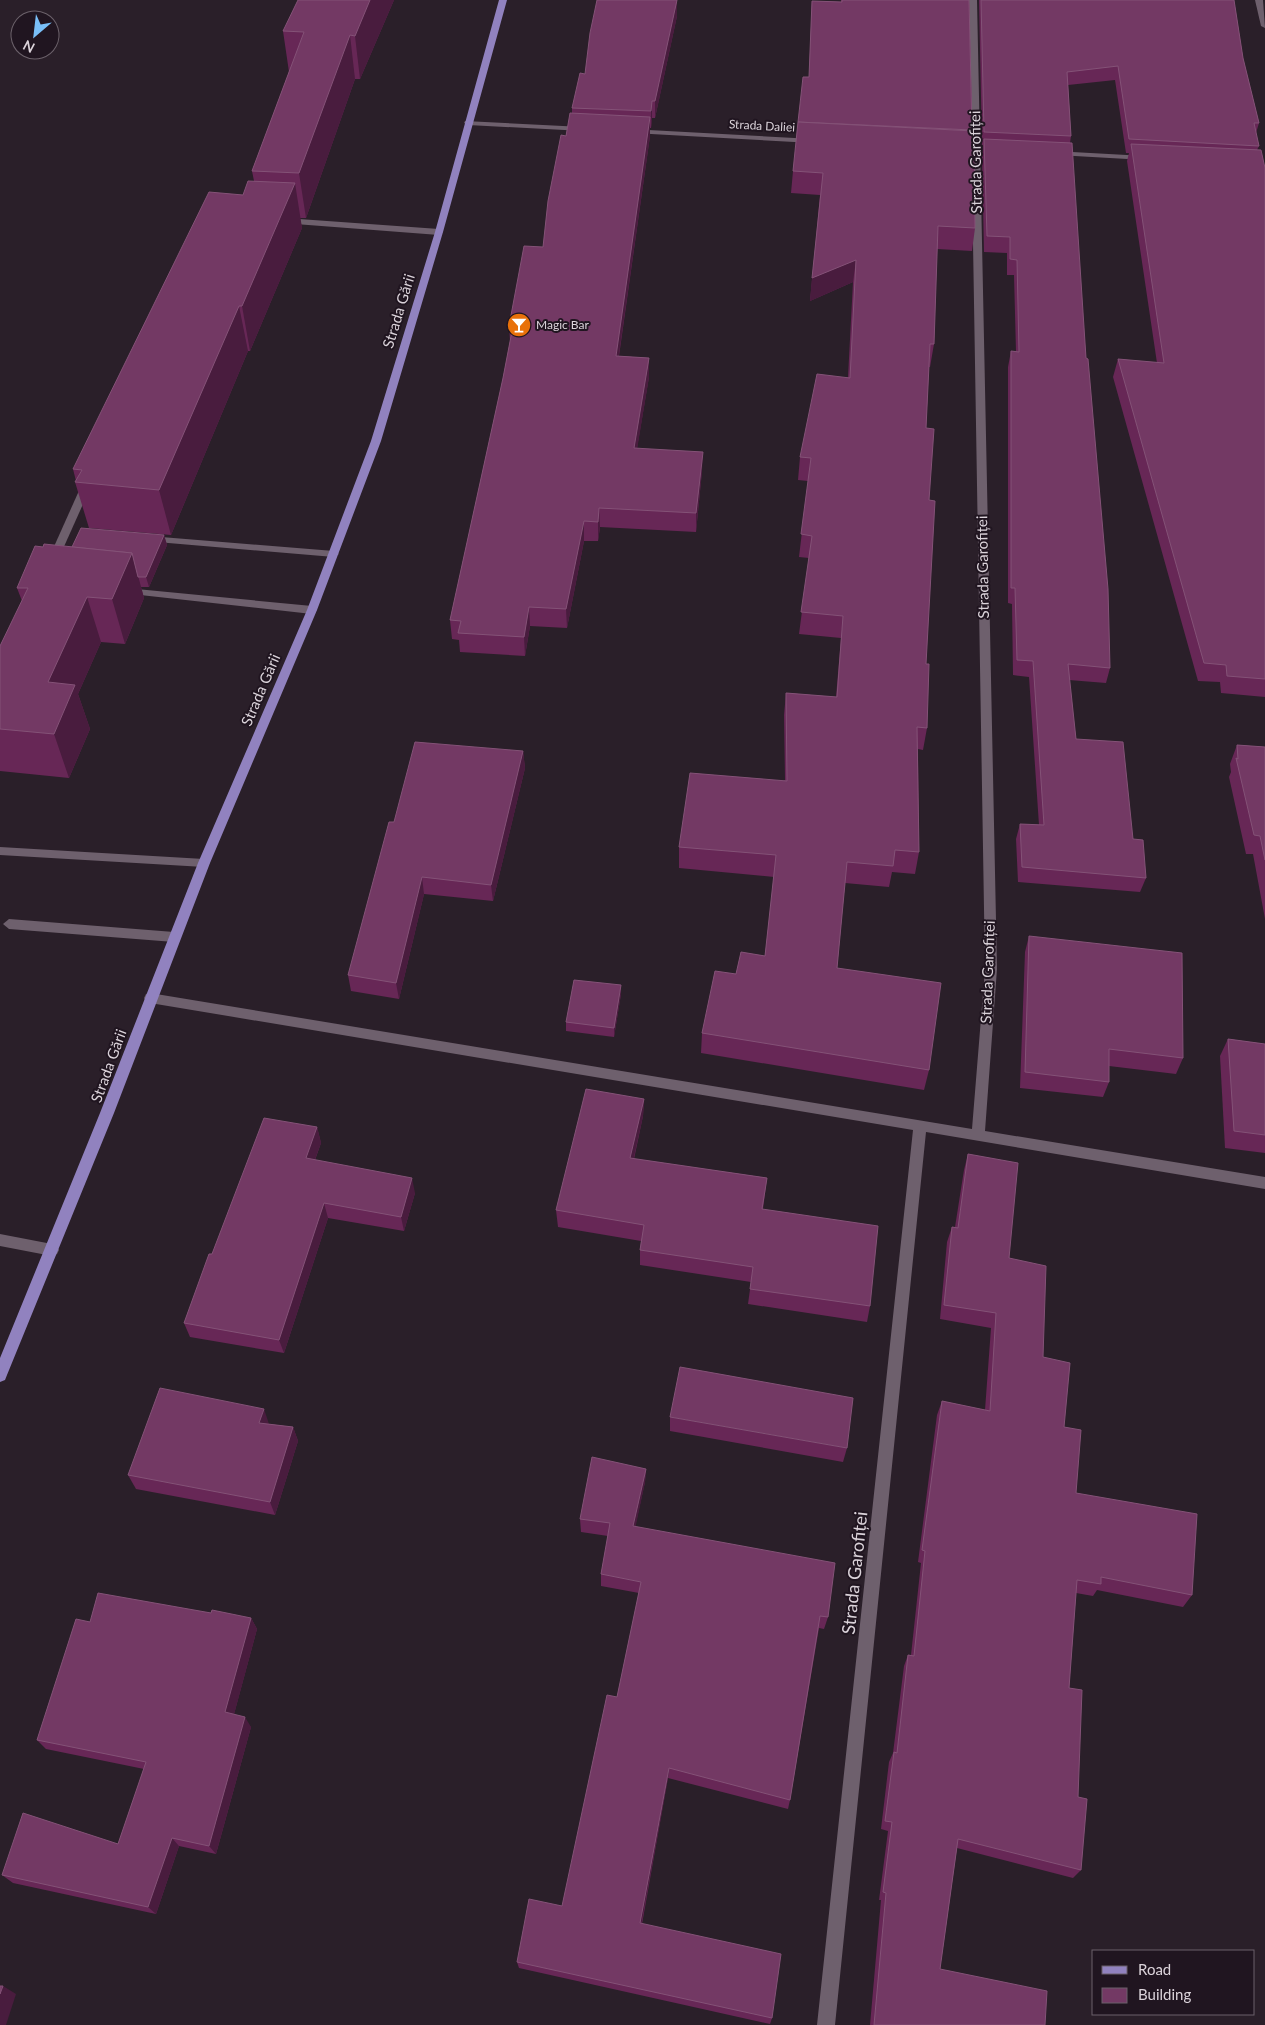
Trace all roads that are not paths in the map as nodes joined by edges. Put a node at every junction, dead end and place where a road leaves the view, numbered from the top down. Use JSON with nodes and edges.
{"nodes":[{"id":1,"x":503,"y":0,"type":"edge"},
{"id":2,"x":973,"y":0,"type":"edge"},
{"id":3,"x":1259,"y":0,"type":"edge"},
{"id":4,"x":1265,"y":26,"type":"edge"},
{"id":5,"x":468,"y":123,"type":"junction"},
{"id":6,"x":592,"y":129,"type":"edge"},
{"id":7,"x":622,"y":131,"type":"edge"},
{"id":8,"x":818,"y":141,"type":"edge"},
{"id":9,"x":1046,"y":153,"type":"edge"},
{"id":10,"x":1155,"y":158,"type":"edge"},
{"id":11,"x":272,"y":220,"type":"edge"},
{"id":12,"x":439,"y":232,"type":"junction"},
{"id":13,"x":90,"y":478,"type":"edge"},
{"id":14,"x":135,"y":537,"type":"edge"},
{"id":15,"x":334,"y":554,"type":"junction"},
{"id":16,"x":47,"y":573,"type":"edge"},
{"id":17,"x":112,"y":589,"type":"edge"},
{"id":18,"x":312,"y":610,"type":"junction"},
{"id":19,"x":0,"y":850,"type":"edge"},
{"id":20,"x":204,"y":862,"type":"junction"},
{"id":21,"x":9,"y":924,"type":"dead end"},
{"id":22,"x":174,"y":937,"type":"junction"},
{"id":23,"x":150,"y":998,"type":"junction"},
{"id":24,"x":920,"y":1124,"type":"junction"},
{"id":25,"x":978,"y":1134,"type":"junction"},
{"id":26,"x":1265,"y":1184,"type":"edge"},
{"id":27,"x":0,"y":1240,"type":"edge"},
{"id":28,"x":52,"y":1250,"type":"junction"},
{"id":29,"x":0,"y":1375,"type":"edge"},
{"id":30,"x":826,"y":2025,"type":"edge"}],
"edges":[{"from":1,"to":5,"type":"main road","name":"Strada Gării"},
{"from":2,"to":25,"type":"street","name":"Strada Garofiței"},
{"from":3,"to":4,"type":"street"},
{"from":5,"to":6,"type":"street"},
{"from":5,"to":12,"type":"main road","name":"Strada Gării"},
{"from":7,"to":8,"type":"street","name":"Strada Daliei"},
{"from":9,"to":10,"type":"street"},
{"from":11,"to":12,"type":"street"},
{"from":12,"to":15,"type":"main road","name":"Strada Gării"},
{"from":13,"to":16,"type":"street"},
{"from":14,"to":15,"type":"street"},
{"from":15,"to":18,"type":"main road","name":"Strada Gării"},
{"from":17,"to":18,"type":"street"},
{"from":18,"to":20,"type":"main road","name":"Strada Gării"},
{"from":19,"to":20,"type":"street"},
{"from":20,"to":22,"type":"main road","name":"Strada Gării"},
{"from":21,"to":22,"type":"street"},
{"from":22,"to":23,"type":"main road","name":"Strada Gării"},
{"from":23,"to":24,"type":"street"},
{"from":23,"to":28,"type":"main road","name":"Strada Gării"},
{"from":24,"to":25,"type":"street"},
{"from":24,"to":30,"type":"street","name":"Strada Garofiței"},
{"from":25,"to":26,"type":"street"},
{"from":27,"to":28,"type":"street"},
{"from":28,"to":29,"type":"main road","name":"Strada Gării"}]}
